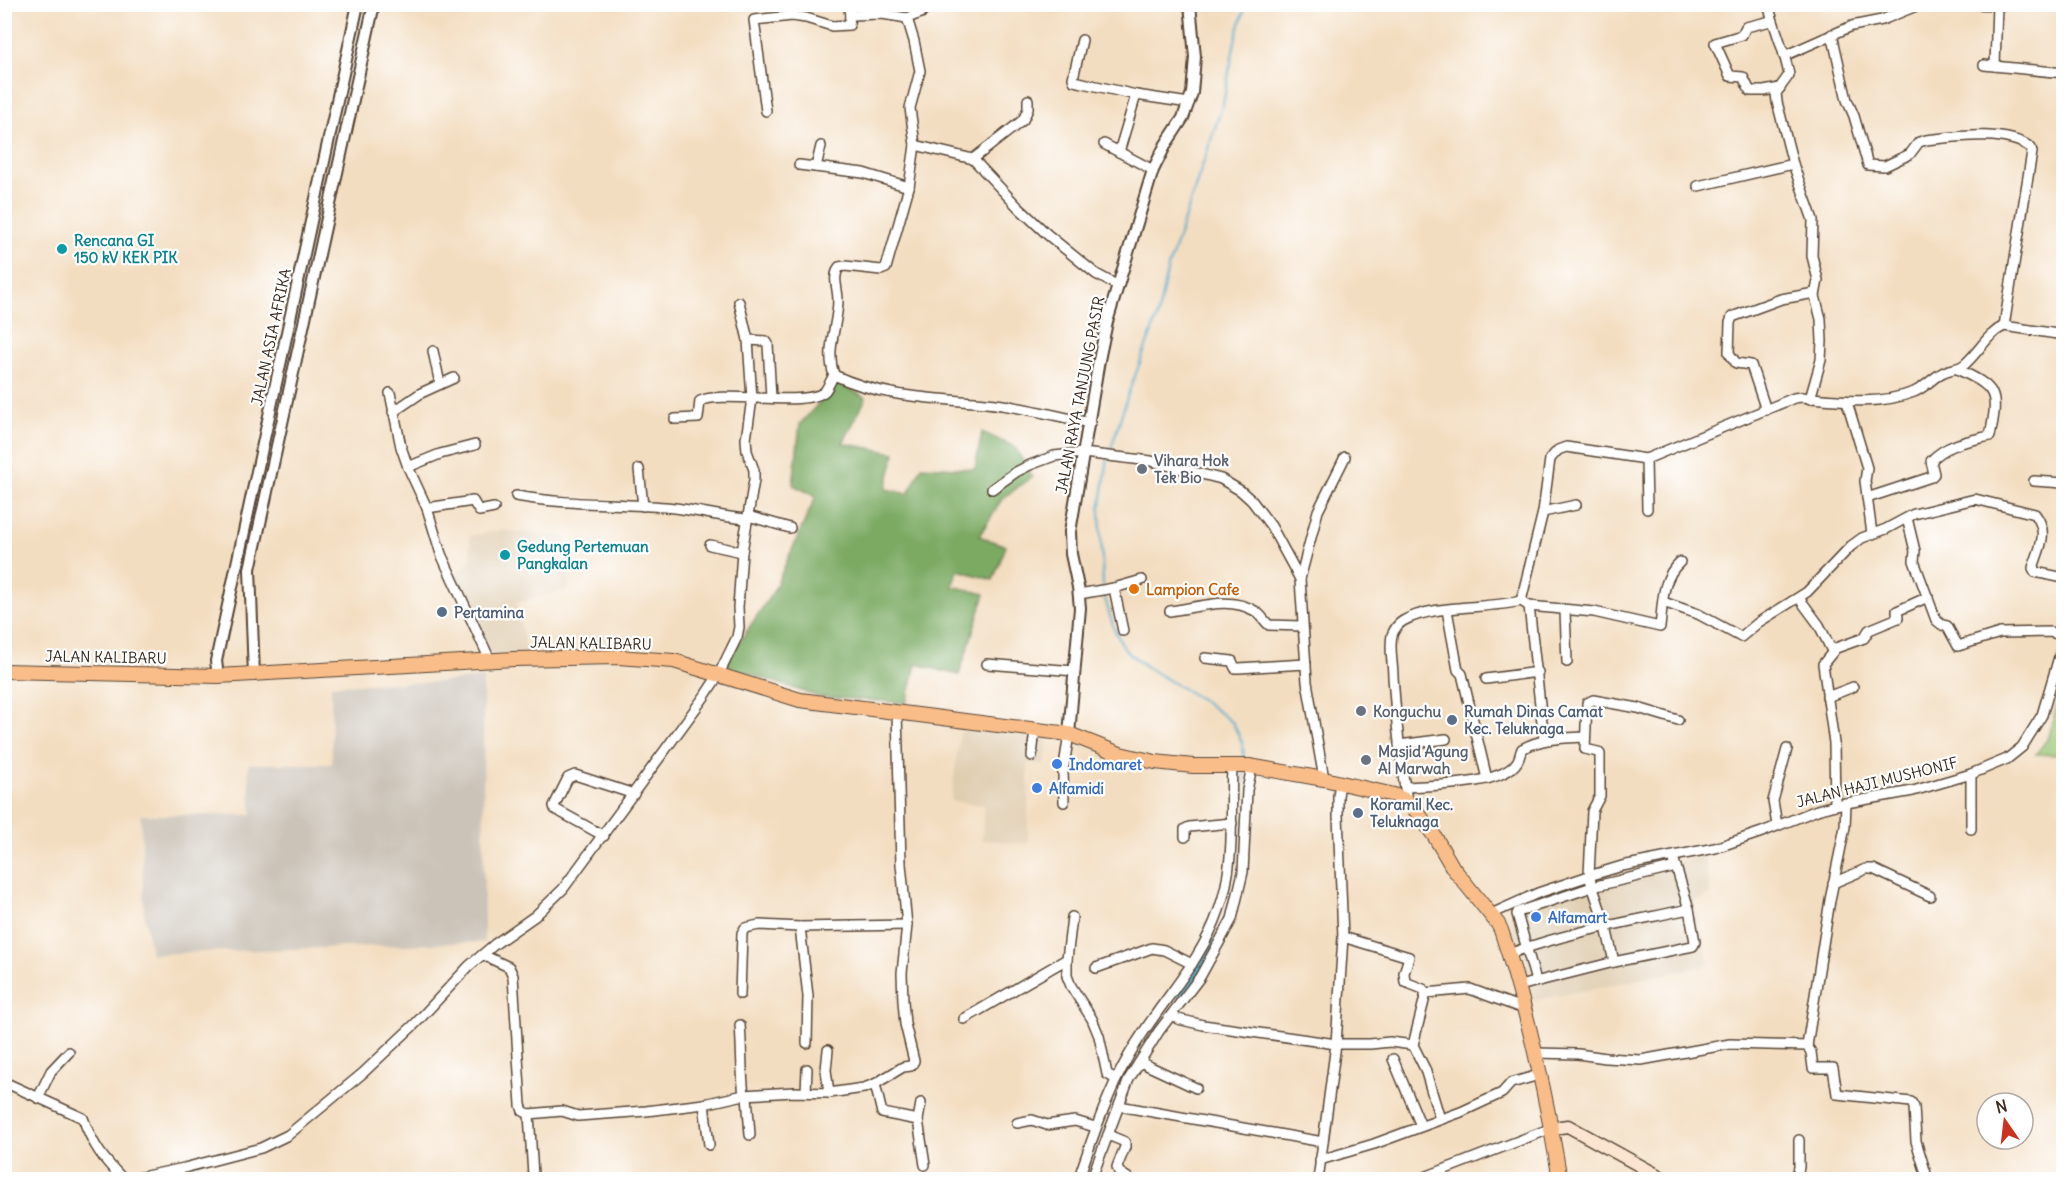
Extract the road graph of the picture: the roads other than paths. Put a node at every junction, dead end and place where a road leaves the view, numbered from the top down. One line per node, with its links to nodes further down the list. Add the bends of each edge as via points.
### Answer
1 (358, 4): 106 (street, JALAN ASIA AFRIKA, via 216,661)
2 (374, 4): 105 (street, JALAN ASIA AFRIKA, via 250,569)
3 (848, 4): 11 (street)
4 (927, 4): 12 (street, via 917,15)
5 (1190, 4): 23 (street, JALAN RAYA TANJUNG PASIR, via 1195,57)
6 (1768, 4): 13 (street)
7 (1971, 4): 9 (street)
8 (2003, 4): 9 (street)
9 (1997, 5): 18 (street)
10 (1914, 6): 14 (street)
11 (850, 15): 12 (street); 24 (street, via 849,25 837,26 792,16 754,20)
12 (907, 18): 26 (street, via 920,70 910,108)
13 (1771, 21): 16 (street); 20 (street, via 1746,27 1742,35 1715,42 1730,76 1743,76 1749,91)
14 (1832, 34): 16 (street); 39 (street, via 1847,100 1868,165 1885,166 1910,154 1919,142 1926,140 1981,135 2031,148)
15 (1082, 40): 21 (street, via 1073,80)
16 (1784, 56): 20 (street, via 1789,75)
17 (1984, 65): 18 (street)
18 (1995, 66): 19 (street)
19 (2064, 73)
20 (1780, 88): 30 (street, via 1777,102)
21 (1136, 95): 23 (street); 28 (street)
22 (1028, 100): 29 (street, via 1023,120)
23 (1188, 103): 33 (street, JALAN RAYA TANJUNG PASIR)
24 (766, 111)
25 (1104, 144): 28 (street)
26 (915, 145): 29 (street); 35 (street)
27 (821, 146): 32 (street)
28 (1119, 152): 33 (street)
29 (973, 159): 36 (street, via 1048,235 1096,274)
30 (1793, 164): 34 (street); 37 (street, via 1813,220 1812,256 1818,280)
31 (799, 165): 32 (street)
32 (816, 167): 35 (street, via 863,173)
33 (1153, 170): 36 (street, JALAN RAYA TANJUNG PASIR)
34 (1698, 186)
35 (909, 187): 44 (street, via 886,268 845,266 837,272 838,299 830,357)
36 (1118, 286): 55 (street, JALAN RAYA TANJUNG PASIR, via 1107,322)
37 (1815, 293): 50 (street, via 1821,319 1821,360); 52 (street, via 1781,299 1732,317 1729,353 1736,363 1751,365)
38 (739, 302): 41 (street)
39 (2004, 326): 40 (street); 43 (street)
40 (2064, 335)
41 (748, 340): 48 (street); 49 (street, via 768,344)
42 (433, 351): 46 (street)
43 (1957, 369): 51 (street, via 1895,398); 66 (street, via 1985,383 1992,394 1995,411 1990,436 1944,450 1931,460 1931,477)
44 (834, 375): 49 (street, via 820,394); 55 (street, via 882,392 939,401 988,403)
45 (454, 378): 46 (street)
46 (440, 384): 53 (street)
47 (390, 393): 53 (street)
48 (752, 399): 49 (street); 54 (street, via 704,399 699,404 698,418); 73 (street, via 746,439 754,480)
49 (771, 399)
50 (1810, 399): 51 (street); 52 (street, via 1794,398)
51 (1847, 402): 66 (street, via 1867,468)
52 (1766, 410): 59 (street)
53 (393, 412): 60 (street)
54 (675, 419)
55 (1090, 423): 57 (street, JALAN RAYA TANJUNG PASIR)
56 (475, 445): 60 (street)
57 (1087, 454): 64 (street, via 1054,456 1030,465); 81 (street, via 1151,461 1221,479 1252,501 1271,526); 84 (street, JALAN RAYA TANJUNG PASIR, via 1070,532)
58 (1345, 457): 81 (street, via 1318,512)
59 (1646, 459): 71 (street); 72 (street, via 1566,447 1558,450 1550,459)
60 (408, 467): 69 (street)
61 (639, 469): 68 (street)
62 (2034, 481): 63 (street)
63 (2064, 483)
64 (992, 489)
65 (516, 496): 68 (street, via 549,502)
66 (1867, 498): 76 (street)
67 (1576, 505): 72 (street)
68 (643, 506): 73 (street)
69 (428, 508): 70 (street, via 468,501 473,501 479,511); 97 (street, via 441,554)
70 (494, 508)
71 (1647, 509)
72 (1543, 512): 88 (street)
73 (748, 518): 75 (street); 78 (street)
74 (1907, 518): 76 (street); 80 (street, via 1976,499 2035,513 2042,523 2042,540 2033,568 2035,572); 85 (street, via 1914,561)
75 (790, 528)
76 (1872, 534): 86 (street, via 1851,546)
77 (710, 544): 78 (street)
78 (742, 552): 104 (street, via 739,627)
79 (1680, 562): 87 (street, via 1668,578)
80 (2064, 578)
81 (1300, 579): 92 (street)
82 (1142, 580): 83 (street)
83 (1111, 589): 84 (street); 93 (street)
84 (1079, 594): 102 (street, JALAN RAYA TANJUNG PASIR)
85 (1928, 597): 94 (street, via 1936,620 1947,626 1958,646 2000,633 2050,632); 95 (street, via 1897,611 1898,618 1869,630 1864,638)
86 (1799, 598): 87 (street, via 1741,637 1698,614); 95 (street)
87 (1663, 602): 91 (street, via 1660,627 1594,612)
88 (1525, 603): 89 (street); 91 (street); 103 (street)
89 (1447, 610): 117 (street, via 1405,620 1392,634); 123 (street, via 1458,670)
90 (1170, 611): 92 (street, via 1219,602 1254,610 1269,625)
91 (1565, 611): 98 (street)
92 (1302, 626): 100 (street)
93 (1123, 631)
94 (2064, 638): 121 (street, JALAN HAJI MUSHONIF, via 2042,715 2030,737 2007,759)
95 (1832, 651): 109 (street, via 1823,664)
96 (1205, 658): 100 (street, via 1232,661 1235,668)
97 (490, 660): 104 (main road, JALAN KALIBARU, via 618,657 674,662); 105 (main road, JALAN KALIBARU)
98 (1567, 662)
99 (987, 664): 102 (street)
100 (1306, 664): 122 (street)
101 (4, 671): 106 (main road, JALAN KALIBARU)
102 (1075, 671): 113 (street, JALAN RAYA TANJUNG PASIR)
103 (1538, 672): 107 (street); 116 (street)
104 (719, 674): 110 (main road, JALAN KALIBARU, via 800,700); 125 (street)
105 (254, 675): 106 (main road, JALAN KALIBARU)
106 (218, 676)
107 (1486, 679)
108 (1853, 687): 109 (street)
109 (1827, 697): 129 (street, via 1834,743)
110 (897, 712): 112 (main road, JALAN KALIBARU); 144 (street, via 901,864)
111 (1678, 720): 114 (street, via 1591,700 1587,703)
112 (1035, 729): 113 (main road, JALAN KALIBARU); 119 (street)
113 (1069, 734): 120 (main road, JALAN KALIBARU, via 1120,754 1155,762); 127 (street, via 1063,772)
114 (1585, 737): 116 (street); 137 (street, via 1585,750 1600,754 1600,796 1592,811)
115 (1446, 739): 117 (street)
116 (1544, 740): 123 (street, via 1522,748 1515,765)
117 (1399, 745): 126 (street)
118 (1787, 749): 131 (street, via 1773,801)
119 (1032, 756)
120 (1243, 766): 122 (main road, JALAN KALIBARU); 130 (street); 160 (street, via 1243,872 1234,912 1203,972)
121 (1971, 774): 128 (street, JALAN HAJI MUSHONIF, via 1913,791); 132 (street)
122 (1324, 779): 124 (main road, JALAN KALIBARU)
123 (1487, 779): 126 (street)
124 (1341, 783): 126 (main road, JALAN KALIBARU); 147 (street, via 1338,815)
125 (634, 794): 133 (street); 133 (street, via 575,775 568,778 555,809)
126 (1406, 794): 142 (main road, via 1453,868)
127 (1064, 802)
128 (1846, 803): 129 (street, JALAN HAJI MUSHONIF); 138 (street)
129 (1835, 805): 131 (street, JALAN HAJI MUSHONIF)
130 (1232, 823): 134 (street, via 1190,827 1185,829); 153 (street, via 1230,866 1220,908)
131 (1777, 825): 135 (street, JALAN HAJI MUSHONIF, via 1716,848)
132 (1971, 830)
133 (604, 836): 150 (street, via 563,889 535,916)
134 (1185, 837)
135 (1674, 857): 136 (street); 137 (street, JALAN HAJI MUSHONIF)
136 (1676, 867): 139 (street); 141 (street)
137 (1589, 876): 139 (street); 142 (street, JALAN HAJI MUSHONIF)
138 (1833, 883): 140 (street, via 1873,869); 166 (street)
139 (1592, 887): 146 (street); 148 (street, via 1518,912)
140 (1930, 896)
141 (1689, 909): 146 (street); 152 (street, via 1694,946)
142 (1489, 915): 149 (main road, via 1498,924)
143 (1072, 917): 151 (street)
144 (907, 925): 145 (street); 176 (street, via 902,974 904,1024 914,1061)
145 (800, 927): 158 (street, via 759,925 742,930); 163 (street, via 808,996)
146 (1606, 927): 148 (street); 152 (street)
147 (1342, 937): 157 (street, via 1409,957 1405,982); 164 (street)
148 (1526, 947): 149 (street); 155 (street)
149 (1509, 954): 156 (main road)
150 (483, 955): 185 (street, via 509,968 513,976 520,1105); 201 (street, via 363,1073 288,1135 261,1148)
151 (1067, 959): 161 (street); 174 (street, via 1069,982 1099,1036 1105,1071)
152 (1614, 962): 155 (street)
153 (1192, 964): 154 (street, via 1152,948); 174 (street, via 1128,1055)
154 (1096, 968)
155 (1536, 981): 156 (street)
156 (1519, 986): 159 (main road)
157 (1426, 993): 159 (street, via 1470,989); 165 (street)
158 (740, 994)
159 (1524, 1010): 169 (main road)
160 (1172, 1015): 164 (street, via 1203,1025); 171 (street)
161 (964, 1019)
162 (740, 1025): 180 (street)
163 (807, 1043)
164 (1336, 1044): 165 (street); 195 (street)
165 (1413, 1045): 186 (street, via 1425,1069)
166 (1807, 1046): 169 (street, via 1730,1044 1641,1060); 209 (street, via 1813,1068 1833,1068 1837,1094 1911,1102 1916,1141)
167 (828, 1050): 179 (street)
168 (69, 1052): 181 (street, via 51,1071)
169 (1534, 1053): 173 (main road)
170 (1393, 1059): 189 (street)
171 (1140, 1062): 177 (street); 184 (street)
172 (807, 1069): 178 (street)
173 (1539, 1075): 186 (street, via 1511,1083 1502,1094); 191 (main road)
174 (1116, 1079): 190 (street)
175 (4, 1082): 181 (street)
176 (874, 1084): 179 (street); 187 (street, via 882,1113)
177 (1196, 1088)
178 (806, 1092): 179 (street); 180 (street)
179 (829, 1093)
180 (746, 1095): 183 (street); 192 (street)
181 (38, 1098): 201 (street, via 83,1118 96,1149)
182 (921, 1103): 187 (street)
183 (704, 1104): 185 (street, via 578,1116 562,1111); 196 (street)
184 (1119, 1106): 193 (street); 195 (street)
185 (529, 1114): 199 (street)
186 (1440, 1119): 189 (street)
187 (918, 1120): 198 (street)
188 (1017, 1123): 190 (street, via 1032,1120 1047,1125 1076,1121)
189 (1421, 1126): 197 (street)
190 (1095, 1127): 202 (street)
191 (1551, 1128): 205 (street); 206 (main road); 207 (main road, via 1568,1126)
192 (750, 1135)
193 (1108, 1135): 200 (street, via 1125,1142 1117,1167); 203 (street)
194 (1799, 1140): 208 (street)
195 (1323, 1142): 197 (street)
196 (709, 1145)
197 (1320, 1160): 204 (street)
198 (925, 1165)
199 (533, 1175)
200 (1128, 1178)
201 (125, 1179)
202 (1078, 1179)
203 (1091, 1179)
204 (1318, 1179)
205 (1417, 1179)
206 (1560, 1179)
207 (1666, 1179)
208 (1796, 1179)
209 (1928, 1179)

